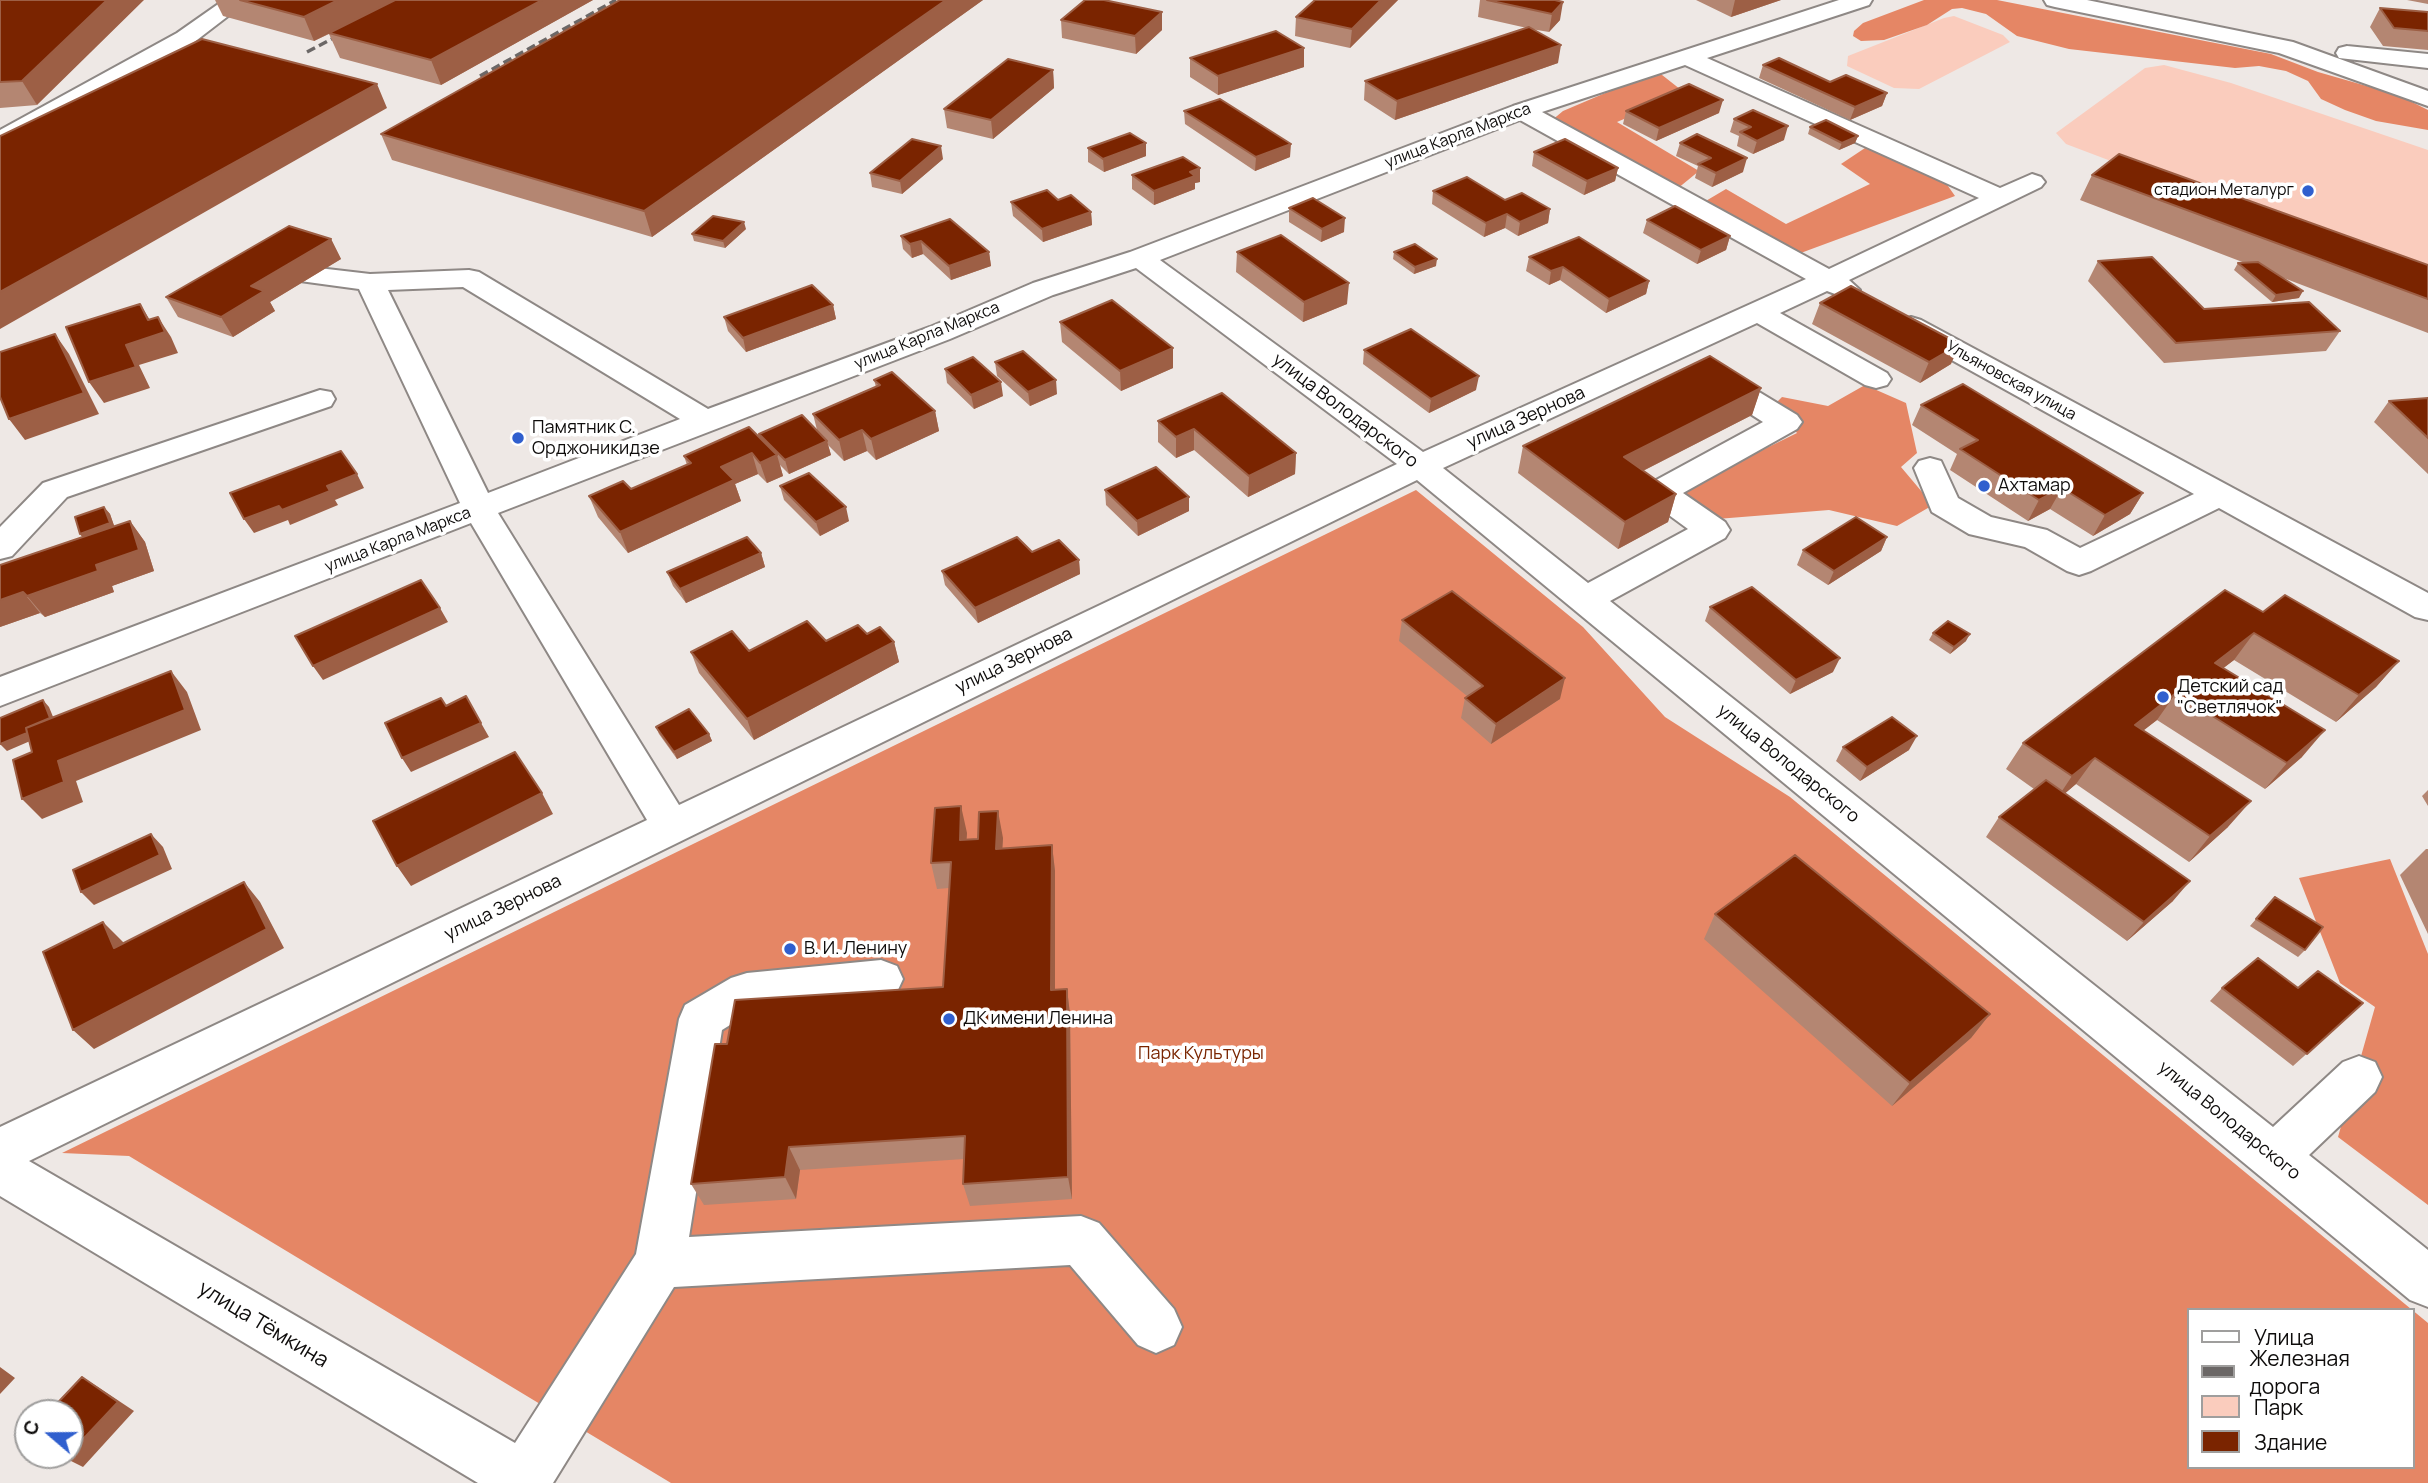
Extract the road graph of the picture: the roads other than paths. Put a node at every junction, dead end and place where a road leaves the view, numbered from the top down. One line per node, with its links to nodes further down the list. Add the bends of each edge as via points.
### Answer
1 (238, 0): 9 (street, via 185,38)
2 (1861, 0): 5 (street, улица Карла Маркса)
3 (2055, 0): 4 (street)
4 (2286, 47): 6 (street); 7 (street)
5 (1688, 58): 8 (street, улица Карла Маркса); 13 (street)
6 (2428, 61)
7 (2428, 99)
8 (1522, 111): 14 (street, улица Карла Маркса); 16 (street, Ульяновская улица)
9 (35, 122): 10 (street); 11 (street)
10 (0, 124)
11 (0, 140)
12 (2032, 182): 13 (street, улица Зернова)
13 (2000, 197): 16 (street, улица Зернова)
14 (1140, 258): 22 (street, улица Карла Маркса, via 1043,289 940,333); 23 (street, улица Володарского)
15 (310, 275): 17 (street)
16 (1829, 280): 18 (street, улица Зернова); 25 (street, Ульяновская улица)
17 (370, 282): 22 (street, via 469,278); 26 (street)
18 (1758, 312): 19 (street, улица Зернова); 20 (street)
19 (1673, 351): 23 (street, улица Зернова); 28 (street, via 1786,422 1659,492 1713,530)
20 (1876, 379)
21 (320, 399): 27 (street, via 55,491)
22 (705, 421): 26 (street, улица Карла Маркса)
23 (1420, 466): 28 (street, улица Володарского); 31 (street, улица Зернова)
24 (1930, 468): 25 (street, via 1944,504 1981,526 2035,538 2080,563)
25 (2219, 495): 29 (street, Ульяновская улица)
26 (479, 509): 30 (street, улица Карла Маркса); 31 (street)
27 (0, 548)
28 (1584, 600): 35 (street, улица Володарского)
29 (2428, 608)
30 (0, 692)
31 (671, 826): 34 (street, улица Зернова)
32 (881, 979): 37 (street, via 747,992 701,1019)
33 (2359, 1077): 35 (street)
34 (0, 1151)
35 (2274, 1157): 38 (street, улица Володарского)
36 (0, 1170): 40 (street, улица Тёмкина)
37 (660, 1263): 39 (street, via 1081,1240); 40 (street)
38 (2428, 1282)
39 (1156, 1327)
40 (523, 1482)

